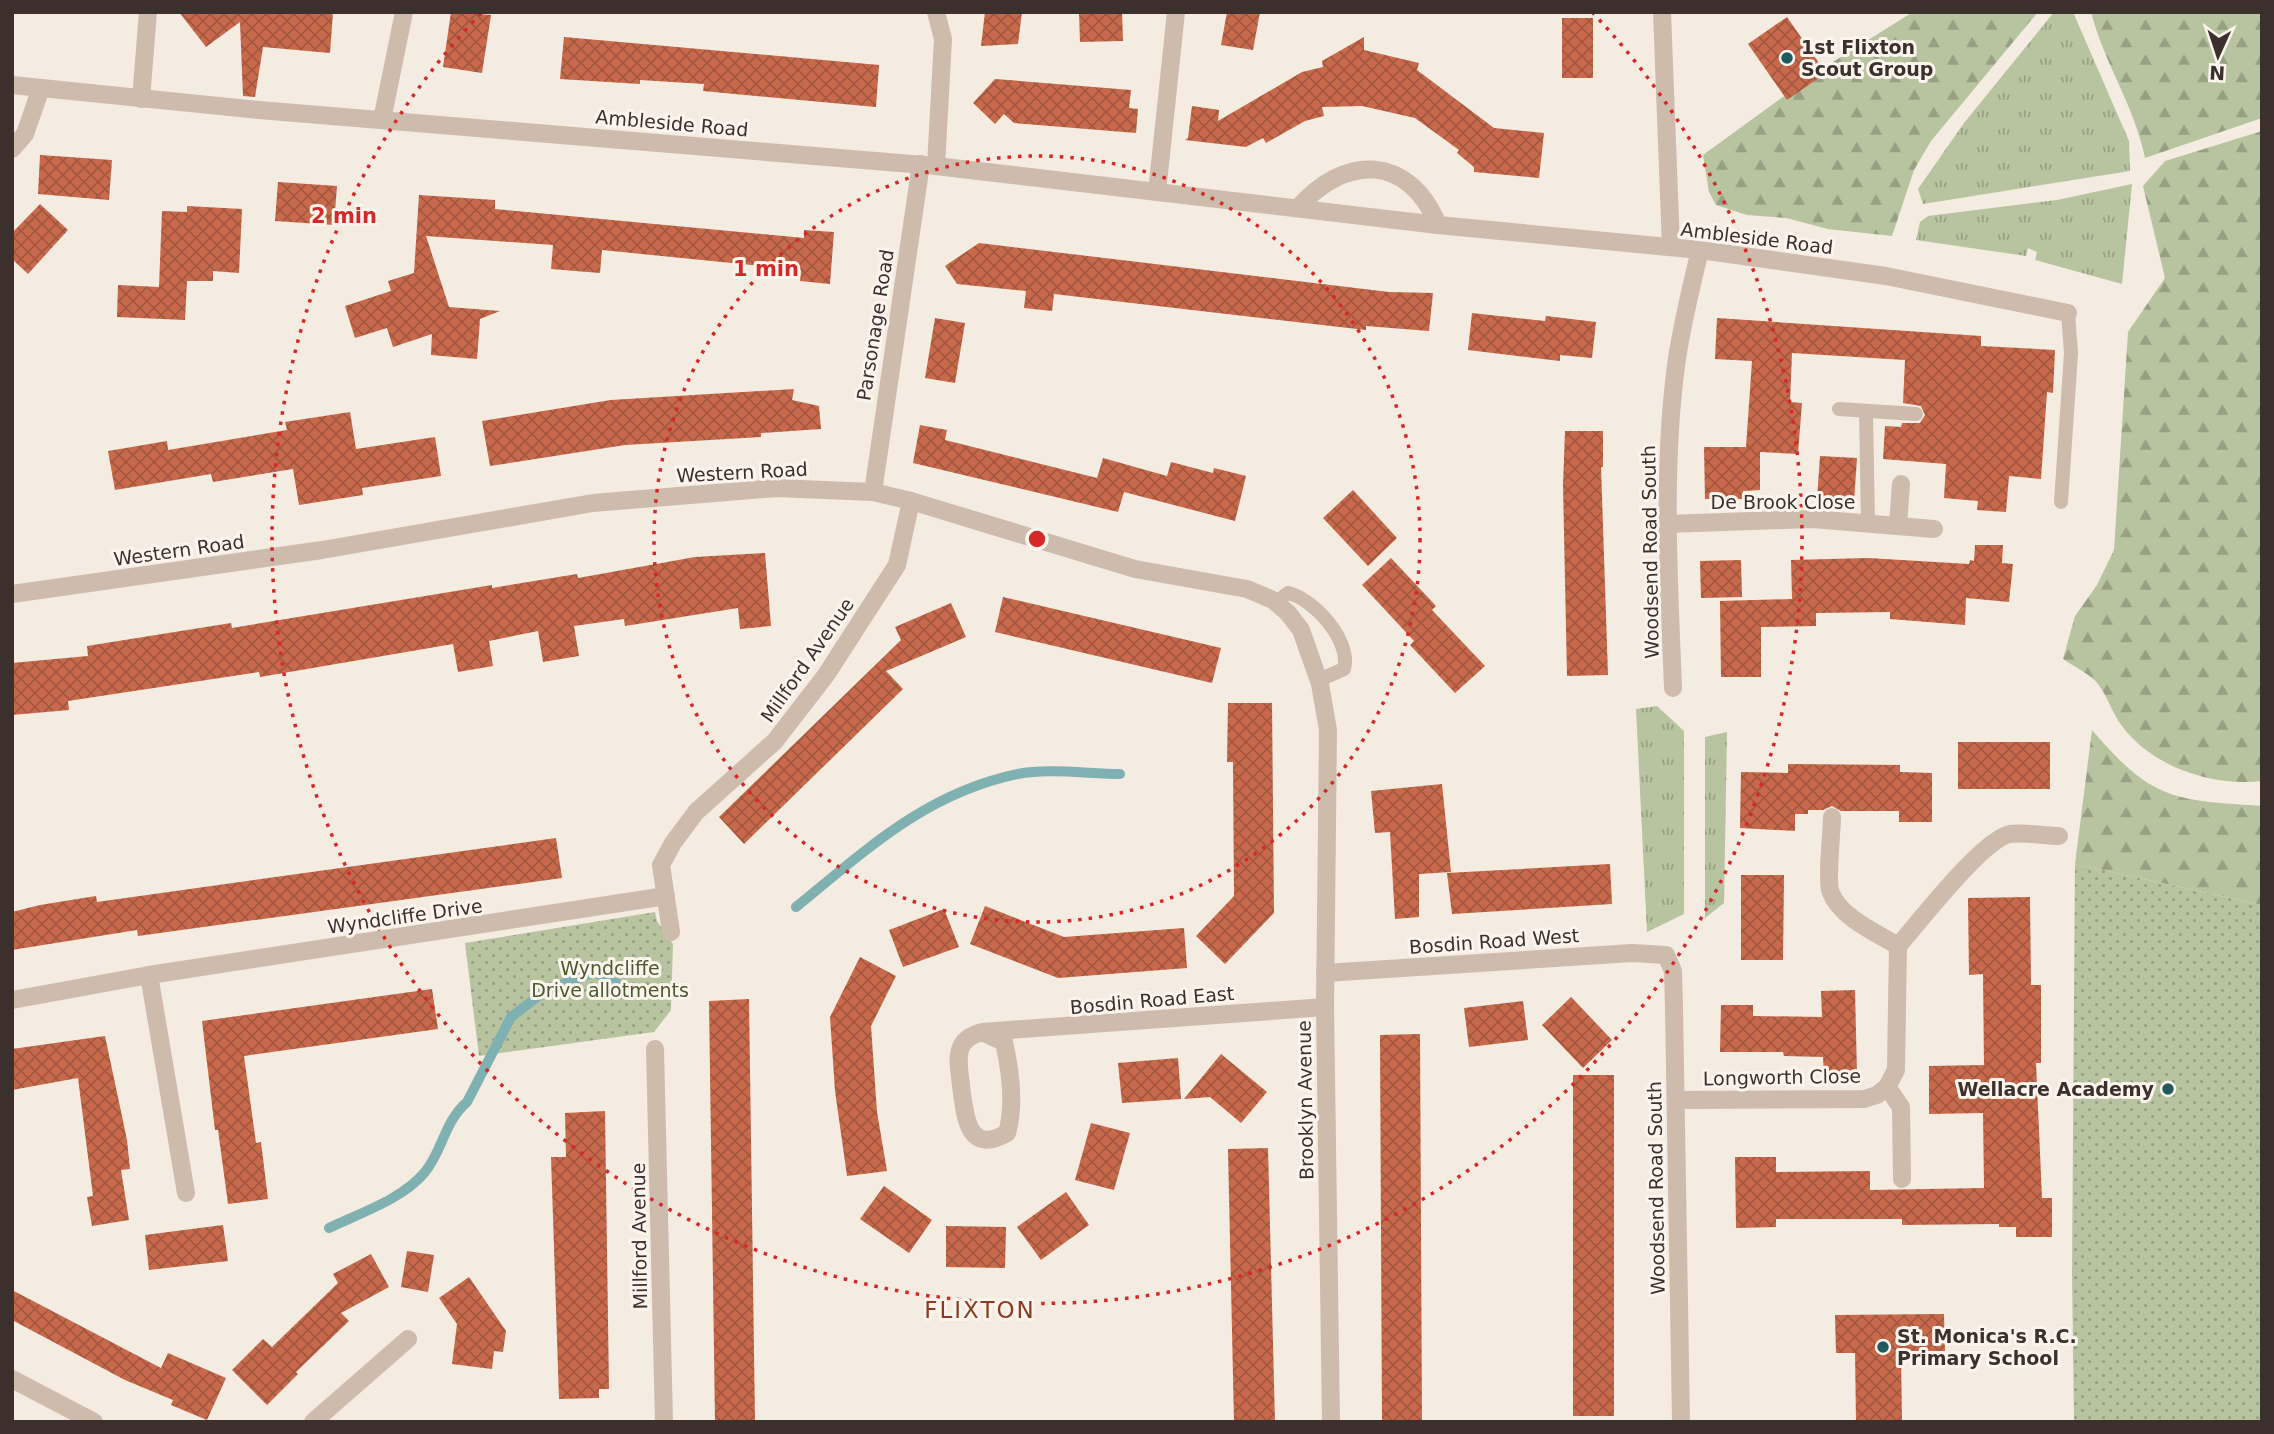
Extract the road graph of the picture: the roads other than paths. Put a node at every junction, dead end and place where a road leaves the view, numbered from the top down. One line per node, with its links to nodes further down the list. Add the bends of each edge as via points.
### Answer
1 (148, 12): 8 (street)
2 (404, 12): 9 (street)
3 (936, 12): 11 (street, Parsonage Road, via 943,39)
4 (1176, 12): 12 (street)
5 (1662, 12): 15 (street)
6 (12, 85): 7 (street, Ambleside Road)
7 (40, 88): 8 (street, Ambleside Road); 10 (street, via 25,134)
8 (141, 99): 9 (street, Ambleside Road)
9 (382, 120): 11 (street, Ambleside Road)
10 (12, 149)
11 (928, 165): 12 (street, Ambleside Road); 22 (street, Parsonage Road)
12 (1157, 192): 13 (street, Ambleside Road)
13 (1298, 208): 14 (street, Ambleside Road); 14 (street, via 1335,176 1372,169 1399,176 1414,187 1429,204)
14 (1438, 225): 15 (street, Ambleside Road)
15 (1671, 247): 16 (street, Ambleside Road)
16 (1700, 250): 17 (street, Ambleside Road, via 1886,276); 26 (street, Woodsend Road South, via 1676,367)
17 (2068, 313): 24 (lane, via 2071,353)
18 (1839, 409): 19 (lane)
19 (1866, 411): 20 (lane); 25 (lane)
20 (1916, 414)
21 (1901, 484): 27 (street)
22 (873, 492): 23 (street, Western Road); 29 (street, Western Road, via 776,488 593,503 322,550)
23 (911, 501): 30 (street, Western Road, via 1135,569 1247,589); 36 (street, Millford Avenue, via 897,565 827,675 775,741 696,813 673,843 661,866)
24 (2061, 502)
25 (1868, 523): 26 (street, De Brook Close, via 1812,519); 27 (street, De Brook Close)
26 (1667, 524): 32 (street, Woodsend Road South)
27 (1898, 525): 28 (street, De Brook Close)
28 (1934, 529)
29 (12, 594)
30 (1276, 603): 31 (street, Western Road, via 1301,631); 31 (lane, via 1288,593 1301,596 1321,611 1339,640 1344,669)
31 (1319, 680): 33 (street, Western Road, via 1328,730)
32 (1673, 688)
33 (1329, 777): 40 (street, Brooklyn Avenue)
34 (1832, 817): 38 (street, via 1830,892 1862,924)
35 (2059, 836): 38 (street, via 2010,834 2000,838 1973,860)
36 (666, 896): 37 (street, Millford Avenue); 41 (street, Wyndcliffe Drive)
37 (671, 932)
38 (1898, 946): 46 (street, Longworth Close, via 1896,1070)
39 (1666, 956): 40 (street, Bosdin Road West, via 1632,953); 47 (street, Woodsend Road South, via 1673,971)
40 (1325, 973): 43 (street, Brooklyn Avenue)
41 (149, 975): 42 (street, Wyndcliffe Drive); 49 (street)
42 (12, 1000)
43 (1325, 1007): 44 (street, Bosdin Road East); 55 (street, Brooklyn Avenue)
44 (982, 1032): 44 (street, via 969,1036 958,1059 965,1120 983,1140 995,1140 1007,1133 1011,1120 1007,1055 1004,1042)
45 (655, 1049): 54 (street, Millford Avenue)
46 (1887, 1087): 47 (street, Longworth Close, via 1864,1098); 48 (street, Longworth Close, via 1902,1107)
47 (1676, 1100): 56 (street, Woodsend Road South)
48 (1902, 1179)
49 (186, 1193)
50 (408, 1339): 53 (street)
51 (12, 1379): 52 (street)
52 (94, 1422)
53 (313, 1422)
54 (664, 1422)
55 (1331, 1422)
56 (1681, 1422)

